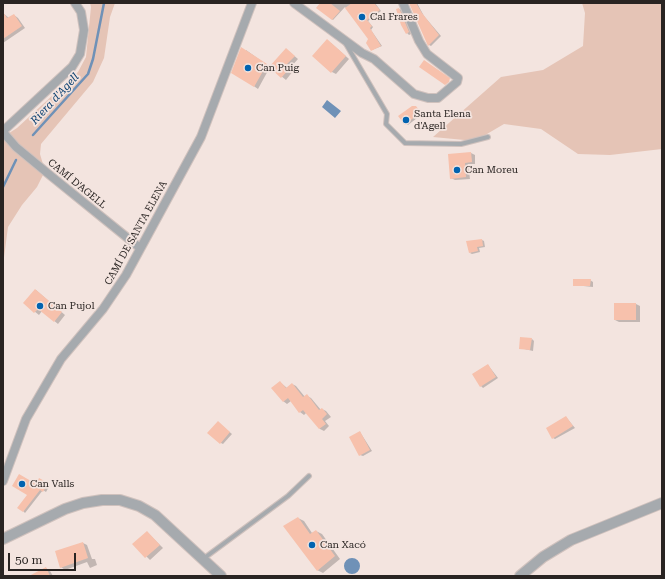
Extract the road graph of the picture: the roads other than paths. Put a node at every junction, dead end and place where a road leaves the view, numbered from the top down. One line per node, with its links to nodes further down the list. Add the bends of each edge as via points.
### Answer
1 (75, 3): 6 (street, CAMÍ D'AGELL, via 81,12 84,30 80,54 72,67)
2 (252, 3): 8 (street, CAMÍ DE SANTA ELENA, via 201,137)
3 (294, 3): 5 (street)
4 (403, 3): 5 (street, via 427,54 458,78 458,82 438,98 414,94 374,59)
5 (343, 39): 7 (lane, via 387,114 386,124 405,144 461,144)
6 (3, 132): 8 (street, CAMÍ D'AGELL, via 16,147)
7 (488, 137)
8 (140, 248): 10 (street, CAMÍ DE SANTA ELENA, via 126,275 103,309 61,359 26,419)
9 (309, 476): 13 (lane, via 288,496)
10 (3, 481)
11 (662, 503): 15 (street, via 571,540 543,557)
12 (3, 537): 13 (street, via 83,503 120,500 156,515)
13 (203, 559): 14 (street)
14 (221, 576)
15 (520, 576)

